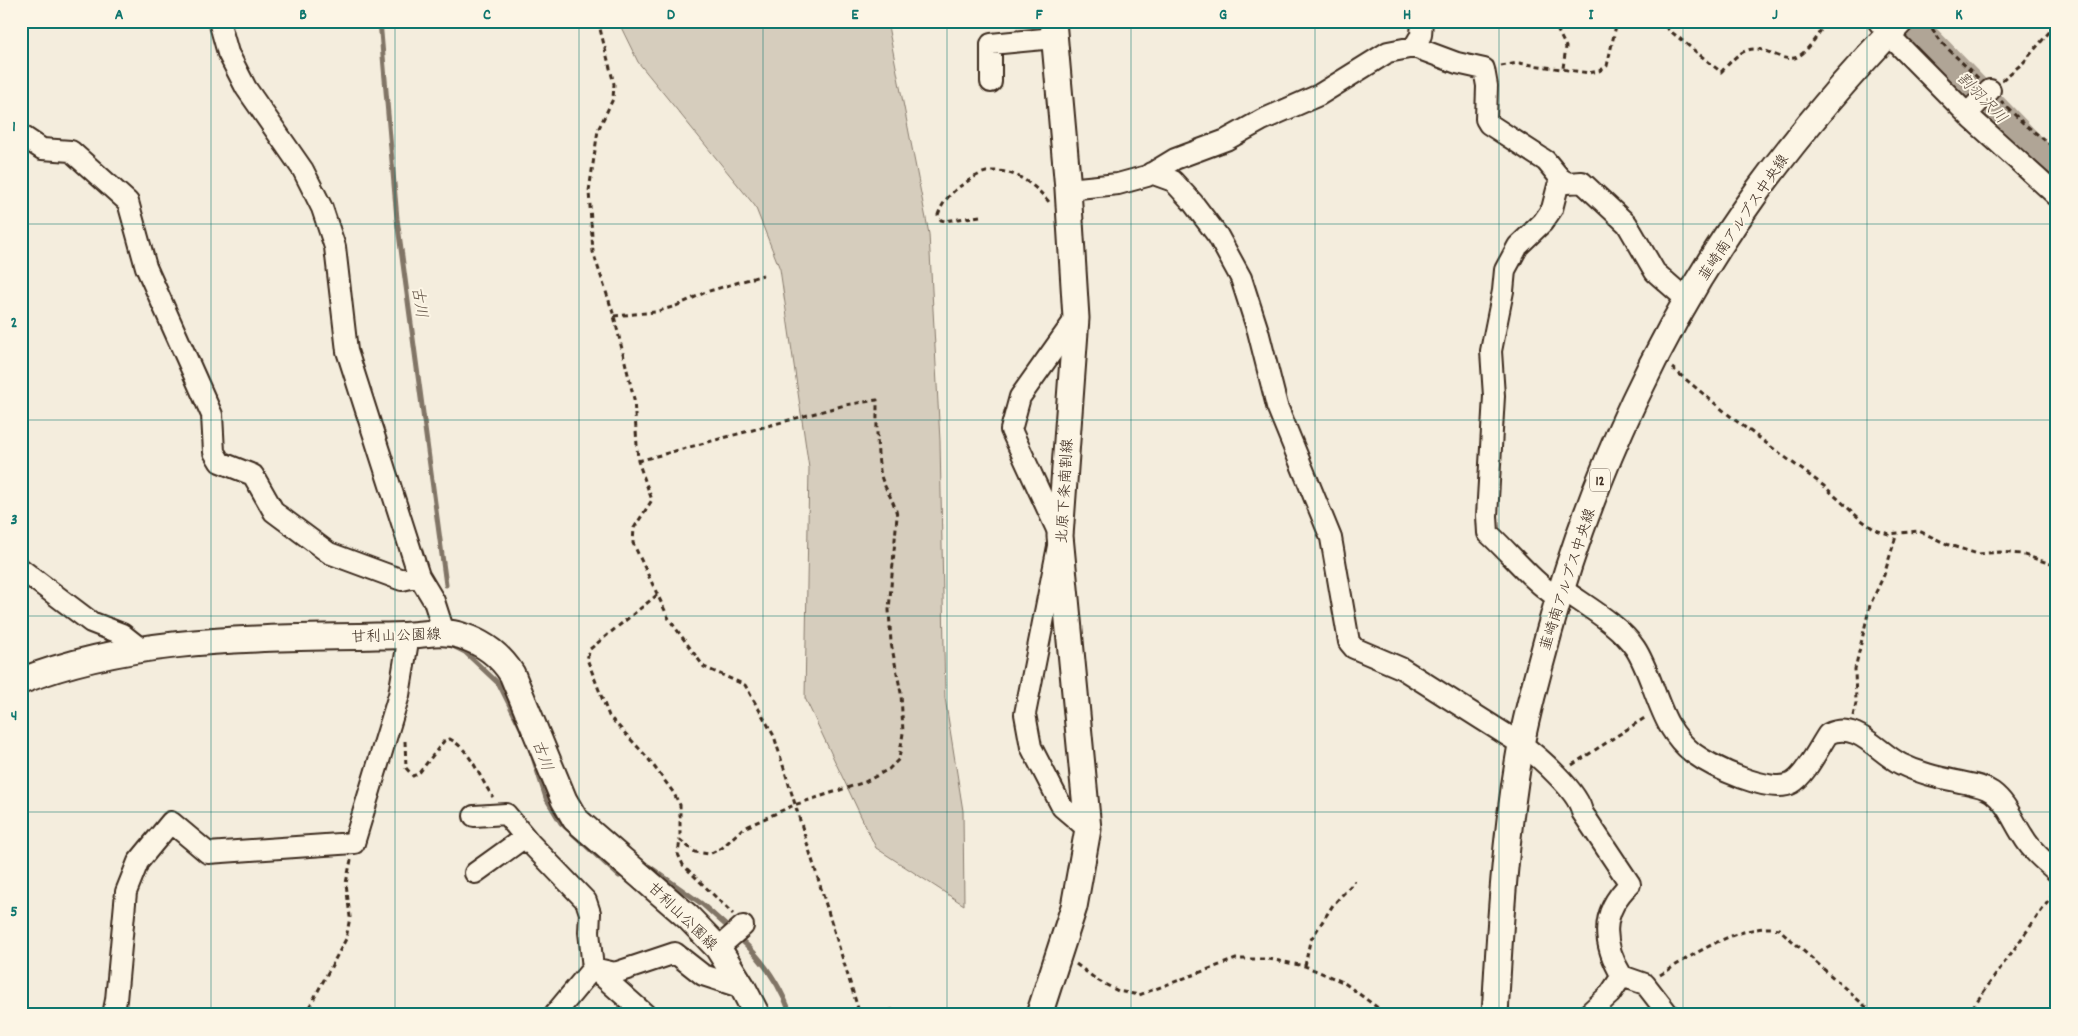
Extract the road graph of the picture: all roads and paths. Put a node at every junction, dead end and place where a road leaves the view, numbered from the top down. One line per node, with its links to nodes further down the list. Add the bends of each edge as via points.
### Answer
1 (219, 21): 34 (street, via 228,52 246,88 303,170 322,208 335,247 347,351)
2 (598, 21): 26 (path, via 614,84 613,99 598,130 589,191 593,252)
3 (1422, 21): 11 (street, via 1421,35)
4 (1553, 21): 12 (path, via 1566,47)
5 (1617, 21): 12 (path, via 1607,66 1589,73)
6 (1658, 21): 7 (path, via 1721,72 1738,54 1749,49 1760,48 1786,58 1796,57)
7 (1827, 21)
8 (2057, 23): 15 (path, via 2022,64)
9 (1892, 25): 16 (street); 25 (main road, 韮崎南アルプス中央線 / 12, via 1757,191)
10 (1054, 30): 14 (street, via 991,44); 20 (main road, 北原下条南割線)
11 (1414, 47): 13 (street, via 1457,64); 18 (street, via 1388,52 1319,95 1226,140 1175,159)
12 (1563, 68): 13 (path, via 1518,63)
13 (1484, 69): 19 (street, via 1489,124 1546,162)
14 (991, 82)
15 (1990, 90): 16 (street)
16 (1970, 111): 21 (street)
17 (21, 135): 34 (street, via 42,150 71,151 128,202 146,267 212,416 214,452 220,462 253,475 274,512 329,554 402,580)
18 (1151, 173): 20 (street, via 1118,184); 44 (street, via 1172,182 1193,203 1218,236 1241,278 1277,406 1332,538 1349,642 1354,648 1401,668)
19 (1560, 178): 25 (street, via 1568,182 1582,182 1613,210 1627,224 1655,272); 35 (street, via 1552,209 1544,222 1518,246 1505,270 1491,351 1494,396 1487,516 1488,533 1544,588)
20 (1068, 189): 23 (main road, 北原下条南割線)
21 (2057, 196)
22 (980, 216): 23 (path, via 945,221 938,215 943,203 958,187 971,178 994,171 1027,181 1040,190)
23 (1070, 224): 27 (main road, 北原下条南割線)
24 (763, 275): 26 (path, via 655,312)
25 (1687, 300): 28 (main road, 韮崎南アルプス中央線 / 12)
26 (614, 316): 29 (path, via 634,399)
27 (1076, 318): 31 (main road, 北原下条南割線); 31 (street, via 1020,396 1011,430)
28 (1657, 355): 30 (path, via 1735,420 1824,486 1860,519 1882,532); 35 (main road, 韮崎南アルプス中央線 / 12, via 1613,448 1576,540)
29 (638, 461): 36 (path, via 652,500 634,528 633,543); 46 (path, via 844,405 877,400 877,454 882,478 896,506 897,516 889,610 891,643 901,693 903,733 900,759 865,782)
30 (1897, 533): 32 (path, via 1919,531 1978,554 2021,554); 42 (path, via 1884,575 1870,605 1855,669 1856,703)
31 (1060, 536): 49 (main road, 北原下条南割線); 49 (street, via 1025,714 1031,747 1062,807)
32 (2057, 566)
33 (21, 569): 39 (street, via 91,622 122,634)
34 (419, 576): 37 (street, via 434,601)
35 (1560, 593): 41 (street, via 1624,635 1635,648); 44 (main road, 韮崎南アルプス中央線 / 12)
36 (657, 595): 46 (path, via 669,620 704,667 745,685 774,736); 51 (path, via 590,649 587,659 609,716 647,757 680,805)
37 (444, 632): 38 (main road, 甘利山公園線); 58 (main road, 甘利山公園線, via 488,648 503,660 575,819)
38 (409, 635): 39 (main road, 甘利山公園線, via 213,640); 52 (street, via 399,695)
39 (141, 649): 40 (main road, 甘利山公園線, via 43,672)
40 (21, 681)
41 (1661, 707): 42 (street, via 1679,740 1694,754 1728,773 1769,785 1783,786 1793,782 1802,774 1828,734 1833,731); 45 (path)
42 (1850, 732): 53 (street, via 1900,764 1924,774 1992,792 2003,802 2024,838)
43 (405, 739): 47 (path, via 406,768 413,776 419,773 444,741 450,739 457,743)
44 (1521, 744): 45 (street); 75 (main road, 韮崎南アルプス中央線 / 12, via 1510,815)
45 (1556, 775): 62 (street, via 1581,804 1582,812 1630,884 1613,905 1607,940 1611,958)
46 (794, 805): 51 (path, via 742,829 722,848 709,854 696,852); 70 (path)
47 (506, 814): 48 (street); 50 (street)
48 (474, 816)
49 (1088, 829): 59 (main road, 北原下条南割線, via 1074,907)
50 (525, 837): 54 (street); 61 (street, via 586,901 590,913 588,932)
51 (680, 840): 57 (path, via 678,854 683,865)
52 (354, 843): 65 (street, via 208,853 171,822 138,862 126,892); 66 (path, via 346,883 350,917 346,938)
53 (2057, 872)
54 (475, 873)
55 (1355, 881): 60 (path, via 1333,905 1310,940)
56 (2057, 889): 79 (path)
57 (743, 926): 58 (street)
58 (722, 944): 64 (main road, 甘利山公園線)
59 (1059, 951): 60 (path, via 1097,980 1118,991 1140,995 1236,959); 73 (main road, 北原下条南割線)
60 (1305, 966): 74 (path, via 1343,982)
61 (592, 968): 64 (street, via 615,974 675,954 703,975); 67 (street); 68 (street)
62 (1622, 976): 63 (street); 76 (street, via 1610,994)
63 (1645, 984): 77 (street); 78 (path, via 1713,944 1768,927 1779,929)
64 (743, 988): 69 (main road, 甘利山公園線)
65 (113, 1015)
66 (305, 1015)
67 (554, 1015)
68 (646, 1015)
69 (757, 1015)
70 (860, 1015)
71 (870, 1015): 72 (path, via 892,1010)
72 (894, 1015)
73 (1038, 1015)
74 (1392, 1015)
75 (1494, 1015)
76 (1587, 1015)
77 (1669, 1015)
78 (1875, 1015)
79 (1967, 1015)

